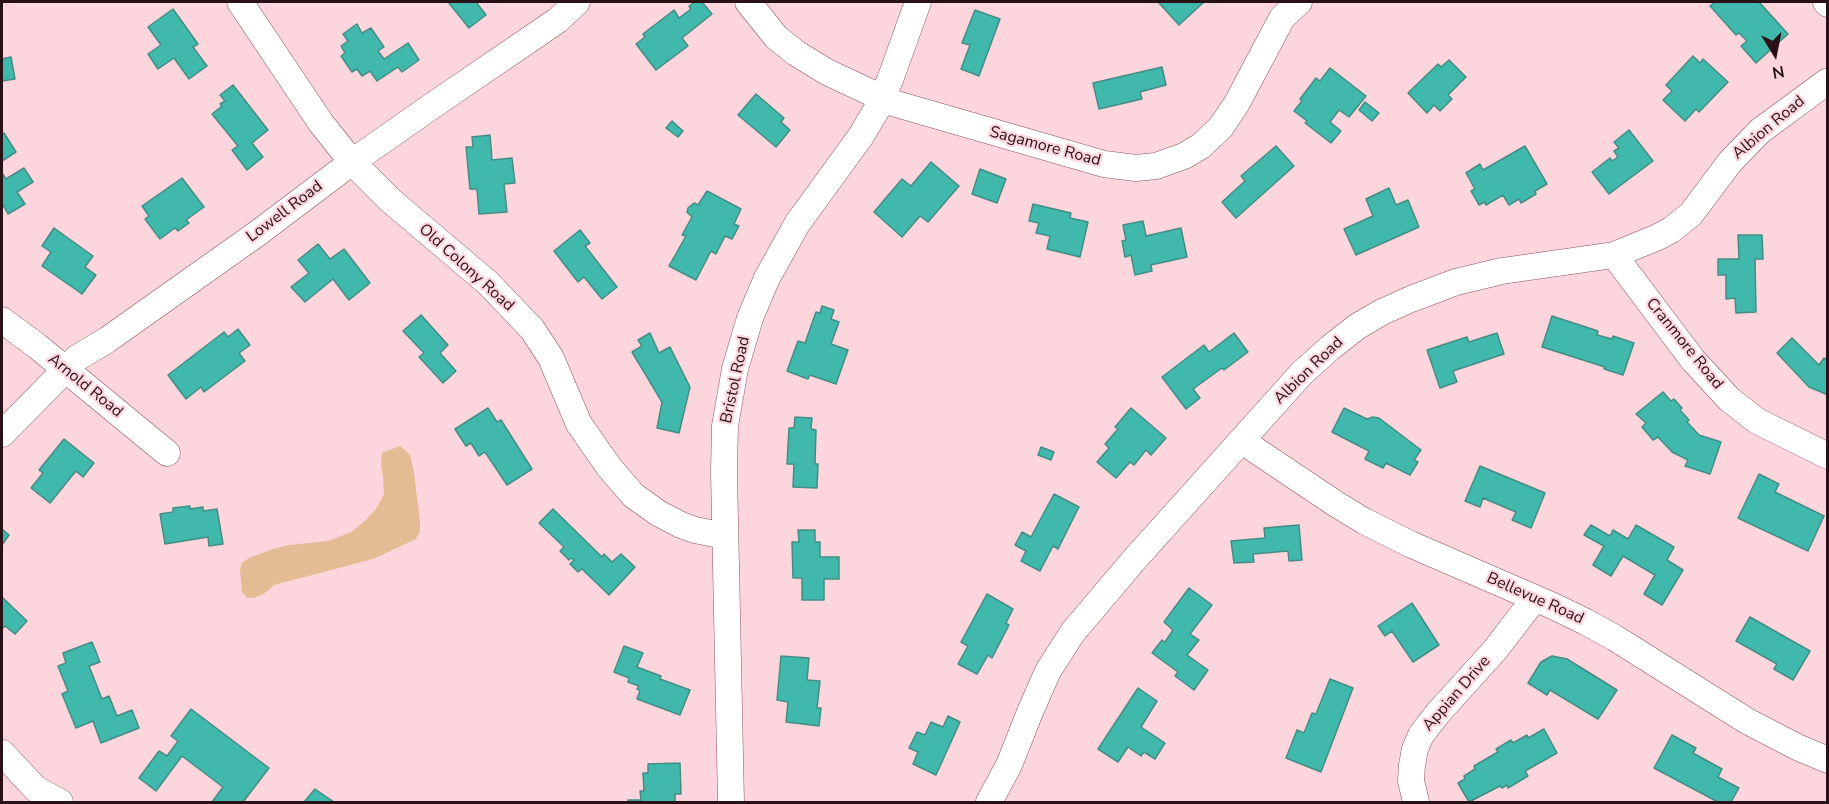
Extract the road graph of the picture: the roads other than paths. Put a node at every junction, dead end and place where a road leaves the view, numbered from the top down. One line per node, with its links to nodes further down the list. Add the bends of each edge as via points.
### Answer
1 (240, 2): 8 (street, Old Colony Road, via 321,123)
2 (577, 2): 8 (street, Lowell Road, via 558,20)
3 (748, 2): 7 (street, Sagamore Road, via 776,37 796,53)
4 (918, 2): 7 (street, Bristol Road)
5 (1299, 2): 7 (street, Sagamore Road, via 1282,18 1221,127 1192,151 1156,166 1104,164)
6 (1827, 81): 9 (street, Albion Road, via 1750,141 1681,223 1644,244)
7 (882, 99): 16 (street, Bristol Road, via 861,136 789,237 750,318 733,376 725,426)
8 (352, 162): 11 (street, Lowell Road); 16 (street, Old Colony Road, via 390,200 488,283 532,329 551,358 579,424 633,495 681,525)
9 (1614, 255): 13 (street, Albion Road, via 1471,278 1382,312 1331,346); 15 (street, Cranmore Road, via 1693,360 1738,408)
10 (2, 320): 11 (street, Arnold Road)
11 (65, 370): 12 (street, Lowell Road); 14 (street, Arnold Road)
12 (2, 434)
13 (1242, 441): 17 (street, Bellevue Road, via 1364,520); 22 (street, Albion Road, via 1066,641 1048,671 1009,765)
14 (167, 453)
15 (1827, 456)
16 (724, 536): 21 (street, Bristol Road)
17 (1535, 598): 19 (street, Bellevue Road, via 1601,630 1767,732); 23 (street, Appian Drive, via 1421,735 1412,765)
18 (2, 753): 20 (street, via 36,789)
19 (1827, 760)
20 (60, 802)
21 (731, 802)
22 (989, 802)
23 (1416, 802)

